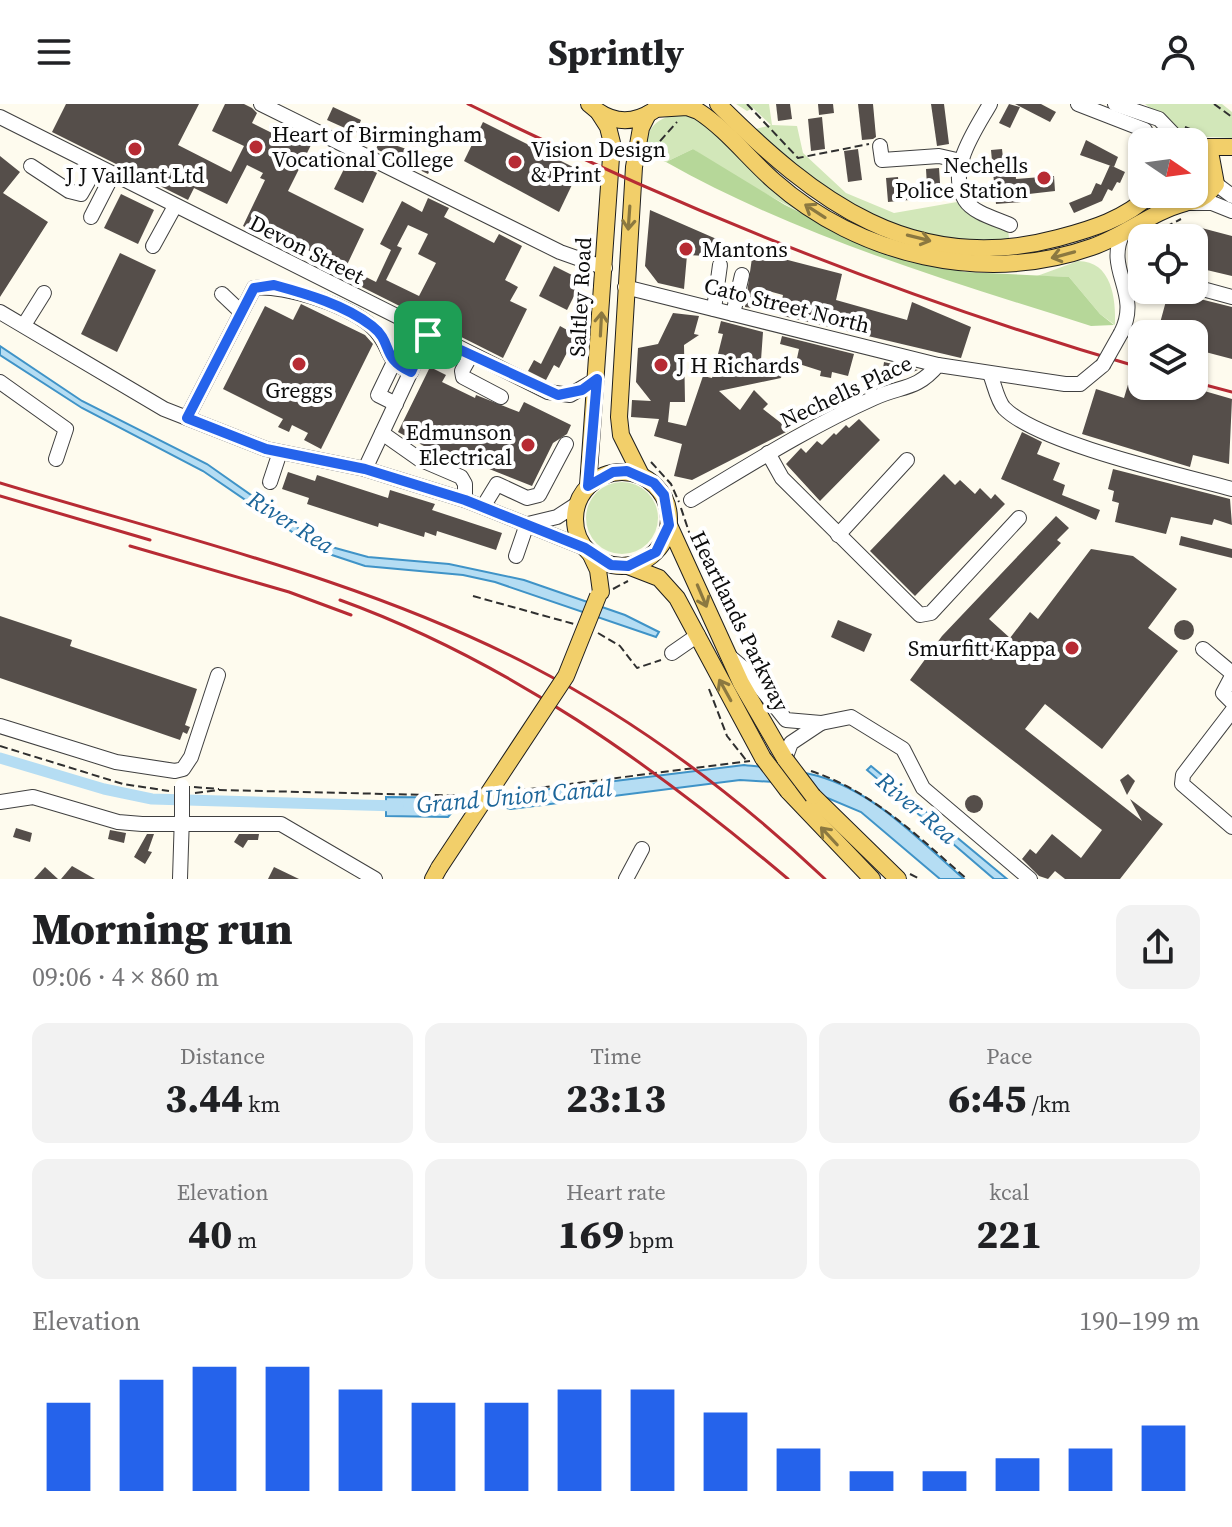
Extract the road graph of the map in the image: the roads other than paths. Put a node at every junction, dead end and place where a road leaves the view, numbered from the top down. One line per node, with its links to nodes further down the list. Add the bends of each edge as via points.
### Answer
1 (261, 104): 35 (street, via 560,252)
2 (718, 104): 25 (main road, one-way to 25, via 808,187 875,224 914,238 982,249 1048,241 1095,229)
3 (990, 104): 17 (street)
4 (1078, 104): 10 (street)
5 (1122, 105): 7 (street); 11 (street)
6 (594, 108): 8 (main road, via 623,121); 35 (main road, Saltley Road, via 612,143)
7 (1142, 108): 12 (street)
8 (654, 109): 32 (main road, one-way to 8, via 1040,260 978,265 907,254 804,204 698,111); 37 (main road, Saltley Road, one-way to 37, via 641,128 634,167)
9 (0, 117): 19 (street, Devon Street)
10 (1140, 128)
11 (1143, 128)
12 (1168, 128)
13 (880, 146): 17 (street, via 882,160 939,156)
14 (1208, 147): 15 (main road)
15 (1232, 147)
16 (1208, 158): 21 (main road)
17 (961, 161): 29 (street, via 965,200)
18 (31, 166): 19 (street, via 81,194)
19 (97, 166): 20 (street, Devon Street)
20 (113, 174): 24 (street, Devon Street); 28 (street)
21 (1222, 181): 22 (street)
22 (1232, 196)
23 (1208, 204): 27 (street)
24 (175, 206): 31 (street); 47 (street, Devon Street)
25 (1133, 208)
26 (1165, 208): 30 (main road)
27 (1232, 211)
28 (91, 217)
29 (1010, 225)
30 (1123, 233): 32 (main road); 34 (street, Nechells Place)
31 (153, 246)
32 (1093, 247): 34 (street)
33 (720, 265): 42 (street)
34 (1117, 265): 52 (street, Nechells Place, bridge, via 1130,306 1103,365 1080,384)
35 (605, 268): 53 (main road, Saltley Road, one-way to 35)
36 (742, 275): 45 (street)
37 (625, 287): 42 (street, Cato Street North); 64 (main road, Saltley Road, via 621,435)
38 (1208, 290): 41 (street)
39 (44, 293): 46 (street)
40 (222, 294): 44 (street)
41 (1232, 297)
42 (714, 309): 45 (street, Cato Street North)
43 (0, 312): 46 (street)
44 (241, 312): 49 (street, via 254,288 274,285 314,296 374,327); 57 (street)
45 (733, 314): 50 (street, Cato Street North)
46 (24, 325): 57 (street)
47 (428, 335): 48 (street, Devon Street); 51 (street)
48 (471, 355): 53 (street, Devon Street, via 558,395 582,390); 55 (street, via 463,377)
49 (393, 364): 51 (street); 56 (street, via 378,395)
50 (938, 365): 52 (street, Nechells Place); 61 (street, Nechells Place, via 915,387 877,396)
51 (411, 372): 56 (street)
52 (990, 374): 68 (street, via 1004,407 1035,426 1089,449)
53 (597, 379): 67 (main road, Saltley Road)
54 (0, 382): 62 (street, via 66,429)
55 (501, 397)
56 (396, 404): 58 (street)
57 (187, 418): 60 (street)
58 (382, 433): 65 (street); 69 (street, via 419,459 461,477)
59 (566, 444): 72 (street, via 539,495 527,498 497,484)
60 (280, 452): 65 (street); 66 (street)
61 (768, 453): 70 (street, Nechells Place); 76 (street, via 782,478)
62 (56, 459)
63 (907, 460): 76 (street)
64 (646, 468): 67 (main road, via 613,472); 75 (main road, via 664,495)
65 (365, 469): 69 (street)
66 (270, 482)
67 (588, 486): 71 (main road)
68 (1232, 489)
69 (465, 500): 72 (street)
70 (691, 500)
71 (577, 504): 74 (street, via 557,517); 77 (main road, via 577,535)
72 (483, 507): 74 (street)
73 (1019, 518): 76 (street, via 931,613 920,615)
74 (527, 524): 77 (street); 78 (street)
75 (669, 525): 79 (main road, via 656,552); 84 (main road, Heartlands Parkway, one-way to 84)
76 (838, 535)
77 (588, 551): 79 (main road); 80 (main road)
78 (516, 556)
79 (627, 571): 80 (main road); 81 (main road, Heartlands Parkway, via 659,578)
80 (603, 593): 97 (main road, bridge, via 566,676)
81 (698, 635): 83 (street); 101 (main road, Heartlands Parkway, one-way to 81, bridge, via 757,760)
82 (1203, 649): 85 (street)
83 (672, 653)
84 (728, 655): 89 (street, via 786,720); 91 (main road, Heartlands Parkway)
85 (1232, 674): 87 (street, via 1223,693)
86 (218, 675): 92 (street)
87 (1232, 702)
88 (1232, 711): 95 (street, via 1183,775 1182,784)
89 (821, 723): 91 (street, via 791,743); 103 (street, via 851,717 903,749 923,788)
90 (0, 726): 92 (street, via 116,762)
91 (792, 764): 102 (main road, Heartlands Parkway, bridge, via 813,796)
92 (183, 769): 94 (street, bridge)
93 (0, 802): 94 (street, via 33,797 118,822)
94 (182, 819): 98 (street); 99 (street, via 281,824)
95 (1232, 827)
96 (642, 849): 100 (street)
97 (436, 874)
98 (180, 879)
99 (375, 879)
100 (626, 879)
101 (872, 879)
102 (898, 879)
103 (1030, 879)

